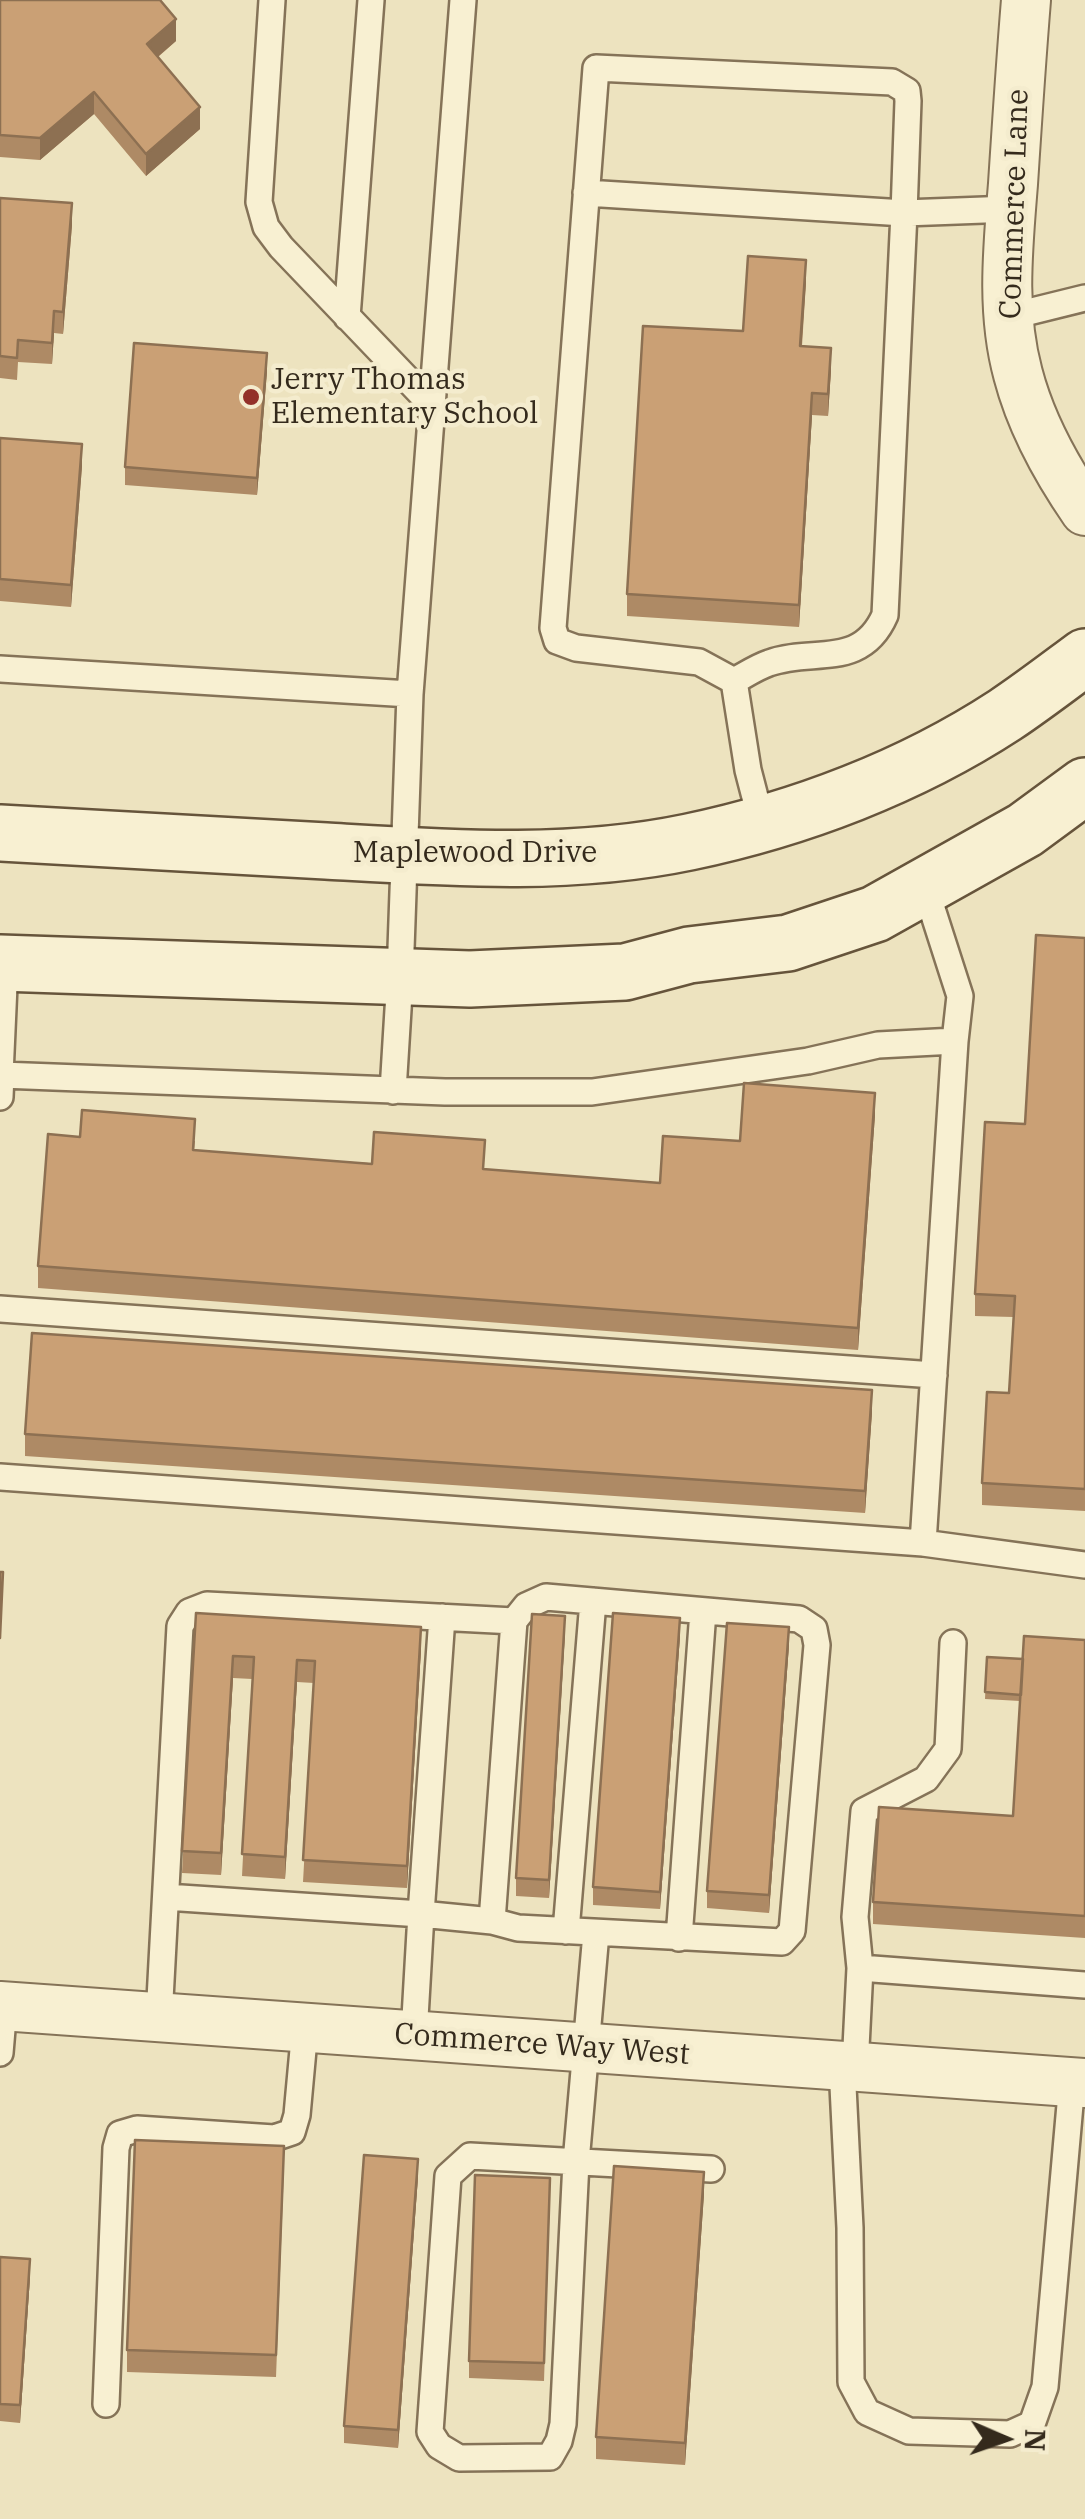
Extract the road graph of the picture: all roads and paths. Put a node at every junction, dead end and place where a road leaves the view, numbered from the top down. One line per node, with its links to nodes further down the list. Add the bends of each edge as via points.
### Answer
1 (272, 0): 9 (lane, via 259,202 281,247)
2 (371, 0): 9 (lane)
3 (463, 0): 11 (lane)
4 (1026, 0): 6 (street, Commerce Lane)
5 (586, 193): 7 (lane); 7 (lane, via 596,68 892,82 908,101); 15 (lane, via 553,628 557,641 576,648 699,662)
6 (1011, 209): 7 (lane); 10 (street, Commerce Lane)
7 (904, 212): 15 (lane, via 885,615 864,644 770,662)
8 (1085, 298): 10 (lane)
9 (346, 316): 11 (lane)
10 (1008, 317): 12 (street, Commerce Lane, via 1036,428)
11 (432, 406): 16 (lane)
12 (1085, 511)
13 (1085, 658): 18 (street, Maplewood Drive, via 945,750 851,794)
14 (0, 669): 16 (lane)
15 (734, 681): 18 (lane)
16 (410, 694): 20 (lane)
17 (1085, 786): 21 (street, via 1025,830)
18 (762, 824): 20 (street, Maplewood Drive, via 584,857)
19 (0, 833): 20 (street, Maplewood Drive)
20 (405, 856): 23 (lane)
21 (925, 887): 23 (street, via 875,914 788,943 689,955 625,972); 24 (lane, via 960,996)
22 (3, 963): 23 (street); 25 (lane)
23 (400, 977): 26 (lane)
24 (955, 1041): 26 (lane, via 878,1045 592,1092); 29 (lane)
25 (1, 1074): 26 (lane); 27 (lane)
26 (393, 1091)
27 (0, 1096)
28 (0, 1309): 29 (lane)
29 (934, 1375): 31 (lane)
30 (0, 1477): 31 (lane)
31 (924, 1543): 32 (lane)
32 (1085, 1566)
33 (593, 1602): 34 (lane); 36 (lane, via 546,1598 526,1606); 41 (lane)
34 (703, 1611): 43 (lane); 43 (lane, via 800,1619 814,1629 817,1645 792,1931 782,1942)
35 (442, 1617): 36 (lane); 38 (lane, via 207,1605 189,1612 180,1626); 39 (lane)
36 (514, 1621): 40 (lane)
37 (953, 1643): 44 (lane, via 948,1749 926,1780 864,1811 855,1917)
38 (166, 1898): 39 (lane); 47 (lane)
39 (420, 1914): 40 (lane); 49 (lane)
40 (492, 1921): 41 (lane)
41 (566, 1931): 42 (lane)
42 (596, 1933): 43 (lane); 50 (lane)
43 (679, 1938)
44 (860, 1968): 45 (lane); 52 (lane)
45 (1085, 1984)
46 (2, 2006): 47 (street, Commerce Way West); 51 (lane)
47 (158, 2018): 48 (street, Commerce Way West)
48 (305, 2028): 49 (street, Commerce Way West); 56 (lane, via 292,2132 274,2138 137,2128 120,2134)
49 (414, 2036): 50 (street, Commerce Way West)
50 (587, 2048): 52 (street, Commerce Way West); 54 (lane)
51 (0, 2053)
52 (849, 2066): 53 (street, Commerce Way West); 53 (lane, via 851,2382 867,2412 909,2431 1010,2434 1032,2424 1045,2387)
53 (1078, 2082)
54 (576, 2162): 54 (lane, via 470,2156 448,2176 430,2432 459,2458 550,2457 559,2442); 55 (lane)
55 (712, 2169)
56 (106, 2404)

